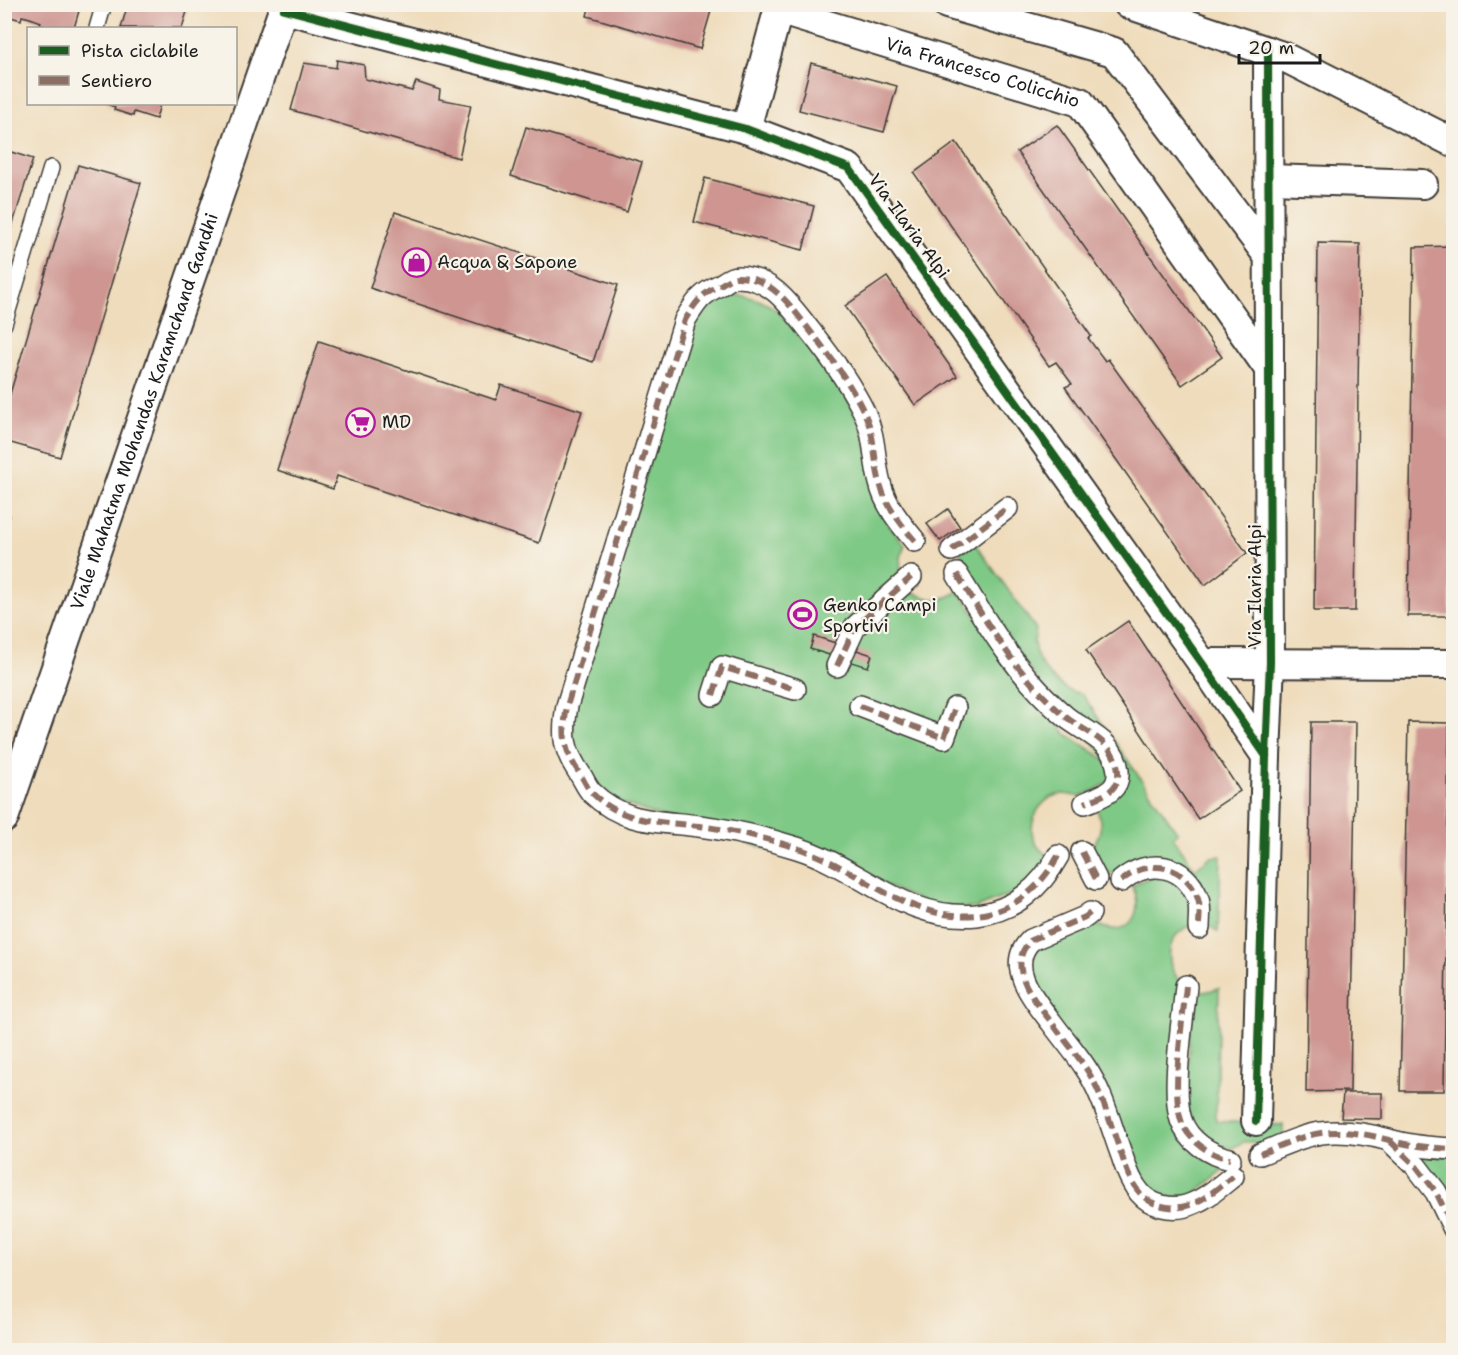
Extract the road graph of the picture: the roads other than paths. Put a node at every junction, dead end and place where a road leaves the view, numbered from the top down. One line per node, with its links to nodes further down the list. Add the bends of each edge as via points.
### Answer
1 (104, 4): 6 (lane)
2 (947, 4): 13 (street, via 1114,52)
3 (1128, 4): 7 (street)
4 (284, 7): 8 (street, Via Ilaria Alpi); 32 (street, Viale Mahatma Mohandas Karamchand Gandhi)
5 (779, 8): 8 (street); 16 (street, Via Francesco Colicchio, via 1080,102)
6 (97, 27)
7 (1268, 51): 9 (street); 11 (street, Via Ilaria Alpi)
8 (746, 129): 23 (street, Via Ilaria Alpi, via 849,168)
9 (1454, 143)
10 (51, 168): 14 (lane)
11 (1269, 179): 12 (street); 13 (street, Via Ilaria Alpi)
12 (1423, 184)
13 (1269, 257): 16 (street, Via Ilaria Alpi)
14 (8, 302): 15 (lane)
15 (4, 324)
16 (1269, 369): 22 (street, Via Ilaria Alpi)
17 (1007, 508): 19 (street)
18 (915, 541): 34 (street, via 896,517 879,483 874,436 864,412 835,362 781,295 763,282 734,277 705,292 686,320 567,706 563,724 568,754 592,793 618,811 644,821 699,826 800,849 920,910 949,915 999,911 1037,887)
19 (952, 550)
20 (957, 574): 31 (street, via 1000,642 1037,689 1066,718 1098,737 1111,753 1118,770 1116,787)
21 (911, 577): 25 (street, via 855,627)
22 (1270, 662): 23 (street); 24 (street, Via Ilaria Alpi); 30 (street, Via Ilaria Alpi)
23 (1202, 663): 30 (street, Via Ilaria Alpi)
24 (1454, 664)
25 (837, 666)
26 (795, 689): 27 (street, via 722,667)
27 (713, 694)
28 (860, 706): 29 (street, via 944,738)
29 (955, 708)
30 (1266, 756): 40 (street, Via Ilaria Alpi)
31 (1085, 803)
32 (4, 818)
33 (1082, 852): 35 (street)
34 (1058, 856)
35 (1096, 879)
36 (1121, 882): 38 (street, via 1142,868 1154,866 1183,876 1198,900)
37 (1090, 913): 39 (street, via 1032,940 1022,952 1021,970 1029,992 1095,1083 1132,1183 1151,1202 1176,1207 1198,1201 1231,1167 1194,1141 1181,1121 1177,1088)
38 (1199, 928)
39 (1186, 986)
40 (1256, 1121)
41 (1390, 1141): 42 (street); 43 (street, via 1358,1132 1321,1133); 44 (street, via 1436,1192)
42 (1454, 1149)
43 (1260, 1154)
44 (1454, 1229)

